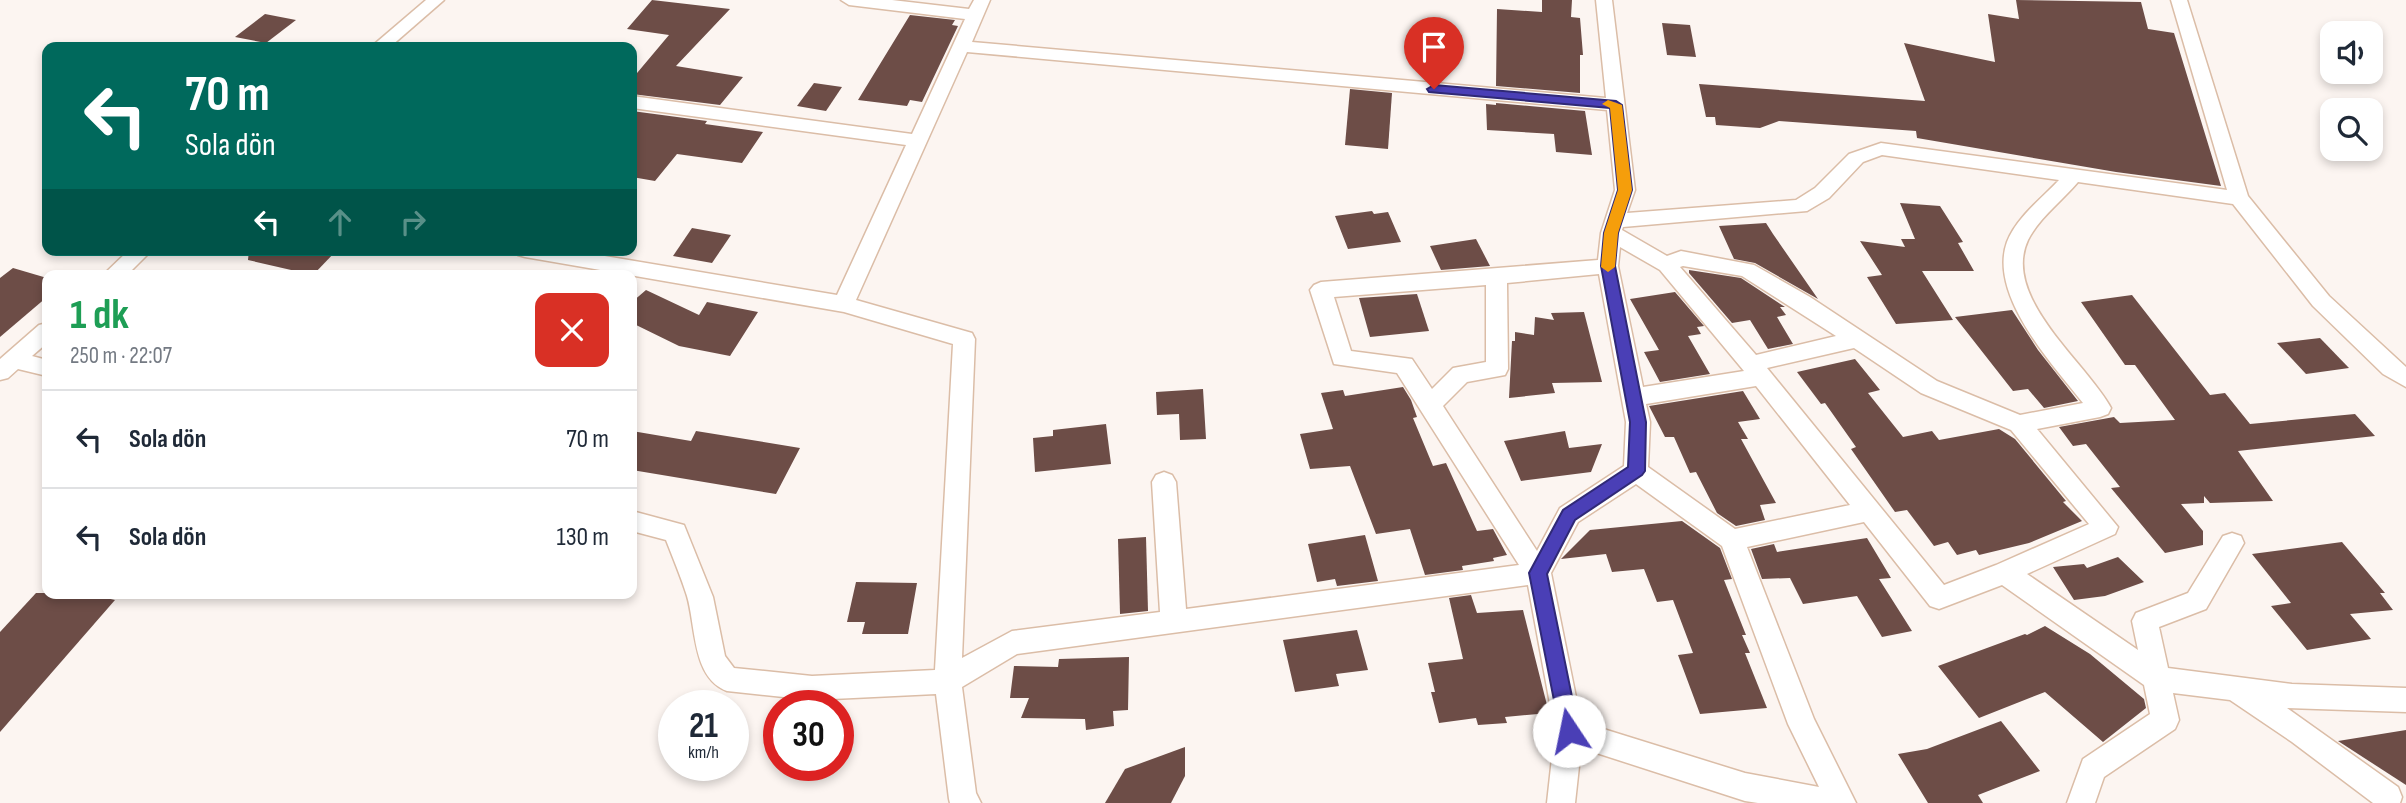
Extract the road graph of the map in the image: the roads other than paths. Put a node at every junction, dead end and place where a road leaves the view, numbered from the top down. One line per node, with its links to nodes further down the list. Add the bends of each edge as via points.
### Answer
1 (436, 0): 6 (street)
2 (849, 0): 5 (street)
3 (1604, 0): 9 (street)
4 (2179, 0): 12 (street)
5 (978, 7): 7 (street)
6 (386, 42)
7 (962, 46): 9 (street); 10 (street)
8 (637, 103): 10 (street)
9 (1616, 105): 13 (street, via 1625,190)
10 (918, 141): 22 (street)
11 (2075, 174): 12 (street); 13 (street, via 1881,149 1856,158 1822,193 1800,206); 31 (street, via 2018,241 2012,267 2029,315 2100,408)
12 (2239, 198): 28 (street, via 2321,301)
13 (1613, 227): 16 (street); 17 (street)
14 (135, 256): 18 (street)
15 (555, 256): 19 (street)
16 (1667, 265): 24 (street, via 1681,258 1747,270); 27 (street)
17 (1608, 266): 21 (street); 29 (street)
18 (119, 270)
19 (624, 270)
20 (637, 272): 22 (street)
21 (1496, 277): 30 (street, via 1497,369 1461,374); 30 (street, via 1321,290 1342,358 1404,365)
22 (844, 304): 42 (street, via 964,339)
23 (42, 335): 25 (street)
24 (1857, 339): 27 (street); 31 (street, via 1929,387)
25 (7, 366): 26 (street)
26 (42, 368)
27 (1756, 371): 29 (street); 34 (street)
28 (2406, 379)
29 (1633, 397): 32 (street, via 1638,422)
30 (1430, 405): 38 (street)
31 (2019, 424): 39 (street, via 2106,527)
32 (1636, 471): 36 (street); 38 (street, via 1569,515)
33 (1164, 482): 40 (street)
34 (1871, 511): 36 (street); 39 (street, via 1939,598)
35 (637, 522): 42 (street, via 675,532 700,597 713,660 727,679 812,688)
36 (1732, 540): 50 (street, via 1802,723)
37 (2232, 543): 41 (street, via 2197,601 2145,621)
38 (1538, 573): 40 (street); 45 (street)
39 (2005, 573): 41 (street)
40 (1174, 622): 42 (street, via 1012,643)
41 (2158, 679): 43 (street); 51 (street, via 2165,720 2093,768)
42 (948, 681): 47 (street)
43 (2234, 689): 44 (street, via 2292,696); 46 (street)
44 (2406, 699)
45 (1569, 731): 48 (street); 49 (street, via 1745,787)
46 (2388, 797)
47 (964, 802)
48 (1561, 803)
49 (1832, 803)
50 (1842, 803)
51 (2081, 803)

